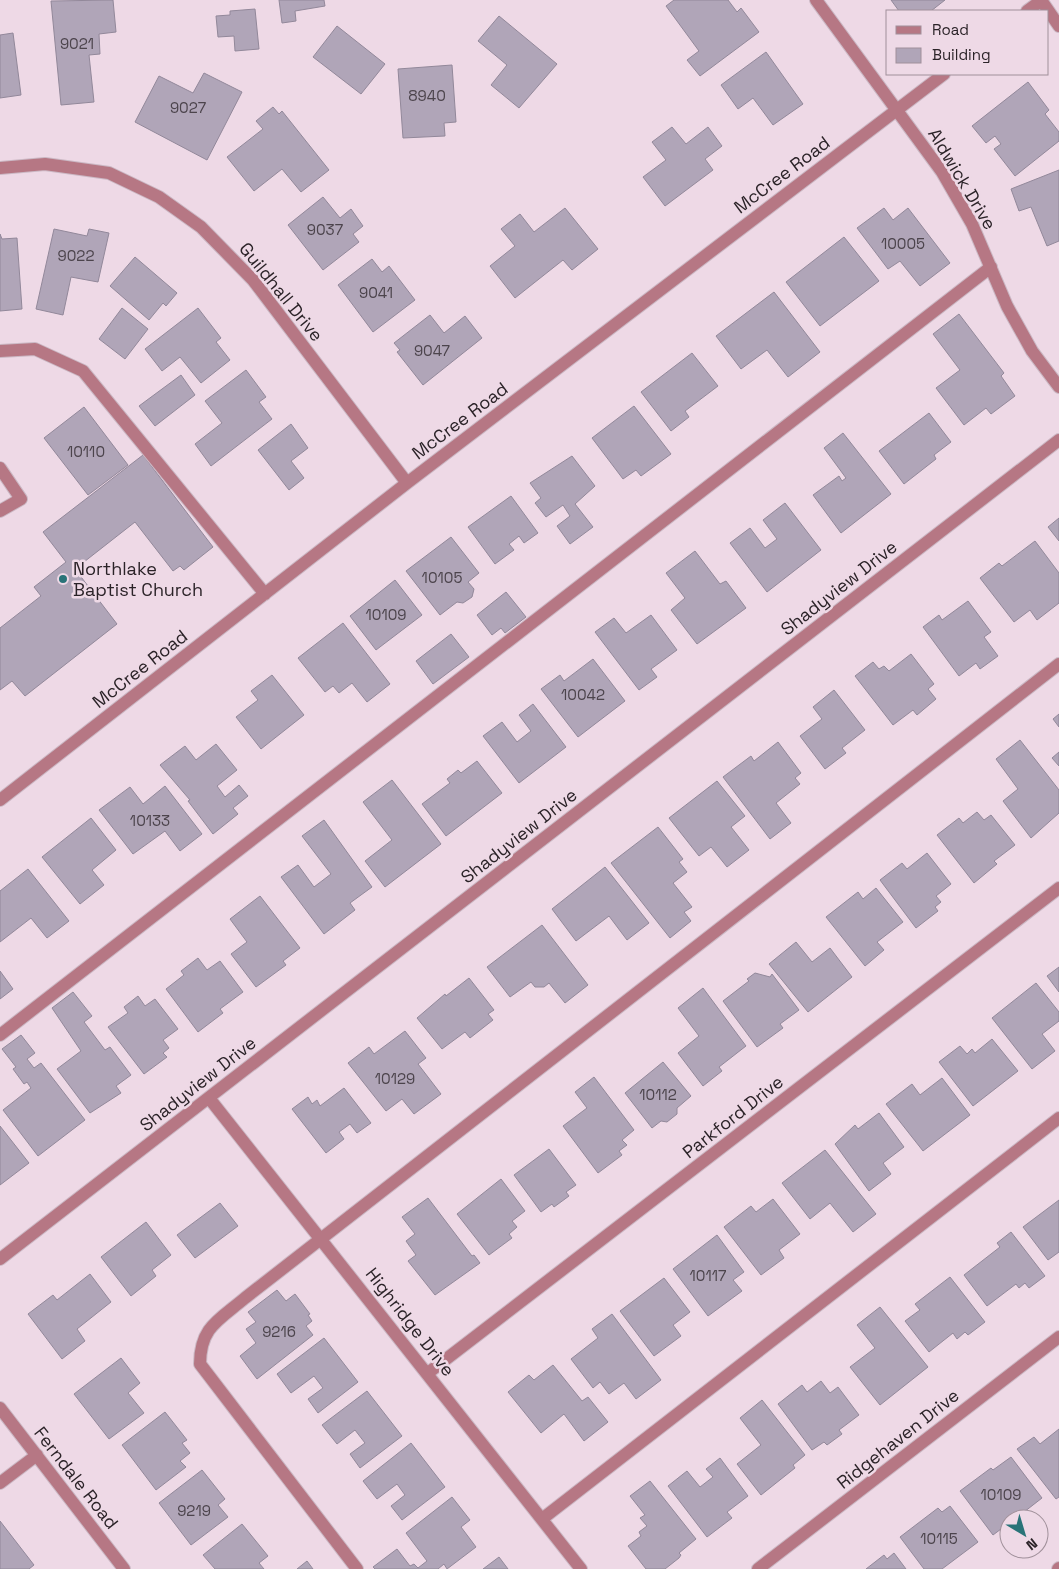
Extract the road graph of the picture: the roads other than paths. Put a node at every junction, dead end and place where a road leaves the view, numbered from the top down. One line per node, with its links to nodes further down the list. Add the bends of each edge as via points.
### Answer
1 (816, 0): 7 (street, Aldwick Drive)
2 (1042, 0): 3 (street)
3 (1028, 10)
4 (1049, 11): 5 (street)
5 (1059, 26)
6 (943, 75): 7 (street, McCree Road)
7 (897, 109): 9 (street, Aldwick Drive, via 942,172 972,224); 14 (street, McCree Road)
8 (0, 168): 14 (street, Guildhall Drive, via 45,164 109,174 160,197 202,227 253,280)
9 (991, 267): 11 (street, Aldwick Drive, via 1007,306 1032,351); 20 (street)
10 (0, 351): 16 (street, via 35,349 83,371)
11 (1059, 387)
12 (1059, 440): 21 (street, Shadyview Drive)
13 (0, 468): 15 (street, via 21,499)
14 (407, 483): 16 (street, McCree Road)
15 (0, 511)
16 (265, 594): 18 (street, McCree Road)
17 (1059, 664): 23 (street)
18 (0, 800)
19 (1059, 888): 26 (street, Parkford Drive)
20 (0, 1035)
21 (209, 1098): 23 (street, Highridge Drive); 24 (street, Shadyview Drive)
22 (1059, 1118): 30 (street)
23 (322, 1239): 26 (street, Highridge Drive); 32 (street, via 206,1332 200,1348 200,1364)
24 (0, 1259)
25 (1059, 1337): 34 (street, Ridgehaven Drive)
26 (428, 1373): 30 (street, Highridge Drive)
27 (0, 1408): 28 (street, Ferndale Road)
28 (37, 1455): 29 (street); 31 (street, Ferndale Road)
29 (0, 1484)
30 (542, 1518): 33 (street, Highridge Drive)
31 (124, 1569)
32 (357, 1569)
33 (581, 1569)
34 (758, 1569)

